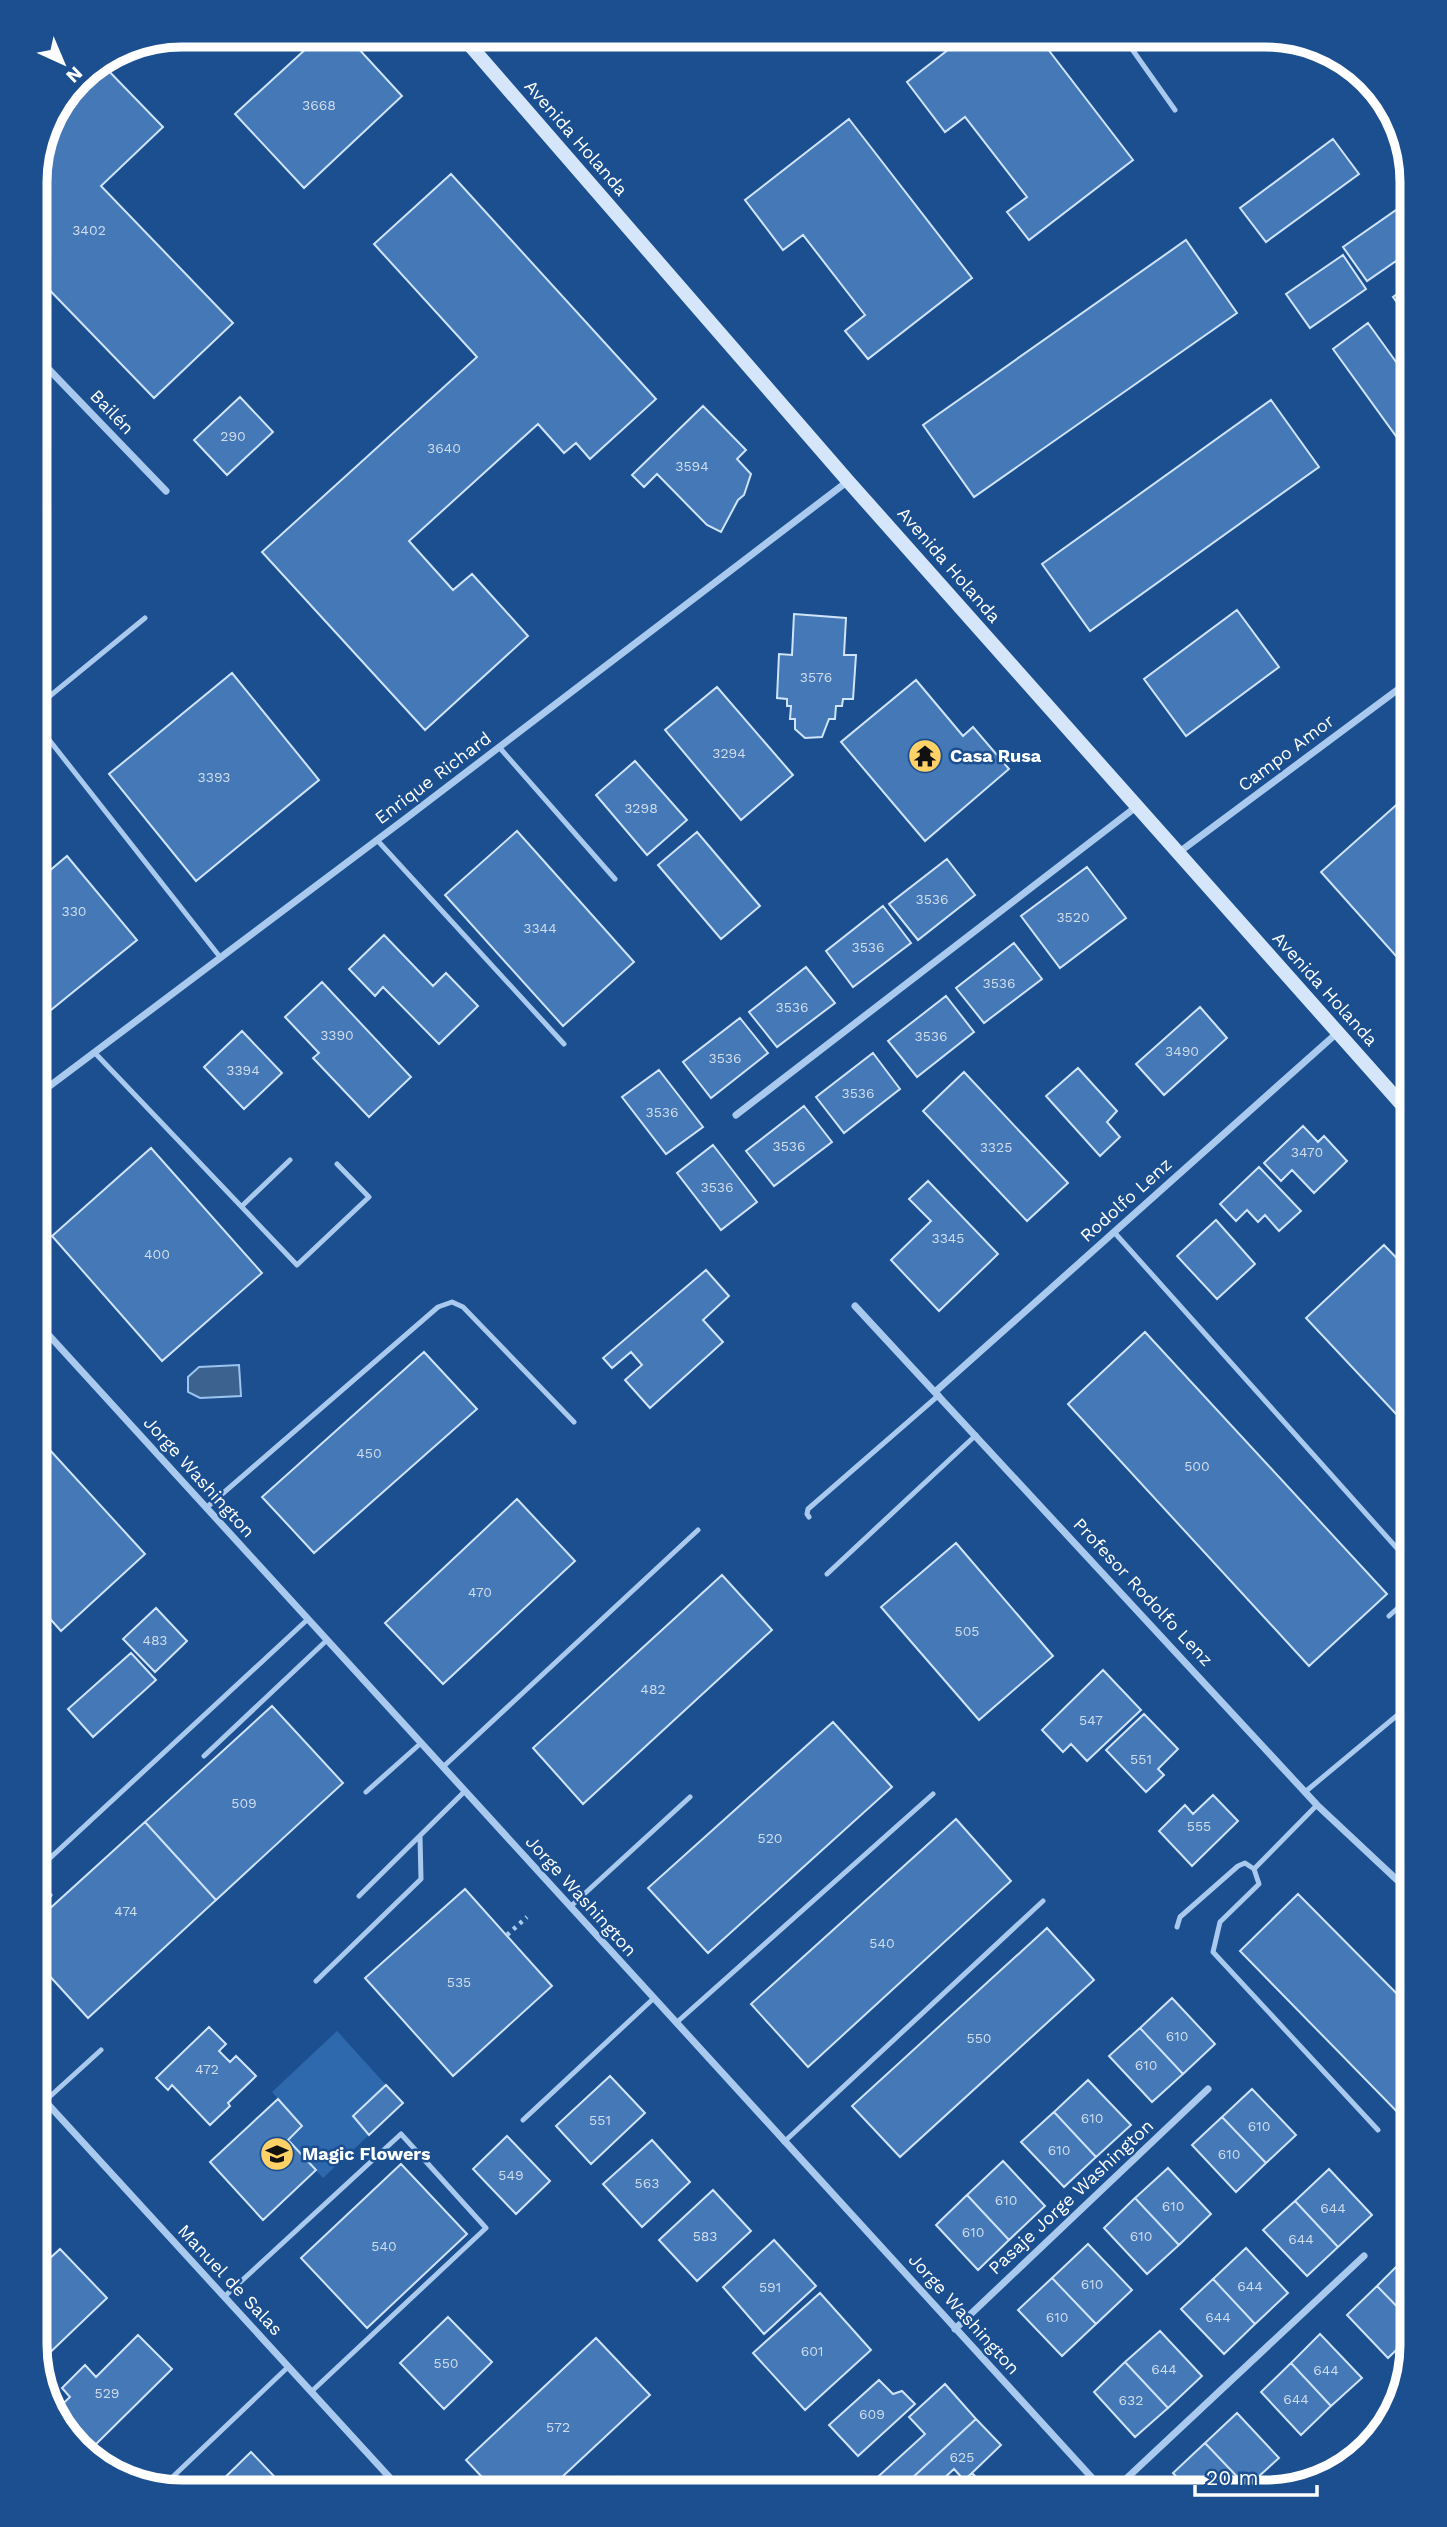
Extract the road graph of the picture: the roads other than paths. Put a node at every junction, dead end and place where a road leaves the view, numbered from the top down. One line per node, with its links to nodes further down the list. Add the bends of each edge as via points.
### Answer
1 (472, 48): 5 (street, Avenida Holanda)
2 (1131, 48): 3 (lane)
3 (1175, 110)
4 (48, 368): 6 (street, Bailén)
5 (848, 481): 11 (street, Enrique Richard); 12 (street, Avenida Holanda)
6 (166, 491)
7 (145, 618): 9 (lane)
8 (1400, 688): 14 (street, Campo Amor)
9 (48, 699)
10 (48, 738): 16 (lane)
11 (499, 747): 13 (street, Enrique Richard); 15 (lane)
12 (1136, 807): 14 (street, Avenida Holanda); 22 (street)
13 (377, 840): 16 (street, Enrique Richard); 18 (lane)
14 (1178, 853): 17 (street, Avenida Holanda)
15 (615, 878)
16 (220, 957): 19 (street, Enrique Richard)
17 (1338, 1032): 21 (street, Avenida Holanda); 26 (street, Rodolfo Lenz)
18 (564, 1044)
19 (95, 1053): 20 (street, Enrique Richard); 25 (lane)
20 (48, 1088)
21 (1400, 1102)
22 (736, 1115)
23 (290, 1160): 25 (lane)
24 (337, 1164): 25 (lane, via 369,1197 297,1265)
25 (242, 1206)
26 (1114, 1232): 29 (street, Rodolfo Lenz); 35 (lane)
27 (855, 1306): 29 (street, Profesor Rodolfo Lenz)
28 (47, 1334): 32 (street, Jorge Washington)
29 (938, 1393): 31 (street, Profesor Rodolfo Lenz); 33 (lane, via 808,1510)
30 (574, 1422): 32 (lane, via 463,1307 452,1302 438,1307)
31 (976, 1435): 36 (lane); 47 (street, Profesor Rodolfo Lenz)
32 (206, 1508): 39 (street, Jorge Washington)
33 (809, 1517)
34 (698, 1531): 44 (lane)
35 (1400, 1552)
36 (827, 1574)
37 (1400, 1606): 38 (lane)
38 (1389, 1616)
39 (308, 1619): 40 (street, Jorge Washington); 52 (lane)
40 (327, 1640): 42 (street, Jorge Washington); 43 (lane)
41 (1400, 1713): 47 (lane)
42 (421, 1743): 44 (street, Jorge Washington); 46 (lane)
43 (204, 1756)
44 (443, 1767): 45 (street, Jorge Washington)
45 (465, 1791): 51 (lane); 59 (street, Jorge Washington)
46 (366, 1792)
47 (1305, 1792): 50 (street, Profesor Rodolfo Lenz)
48 (933, 1794): 63 (lane)
49 (690, 1797): 59 (lane)
50 (1317, 1805): 53 (lane); 54 (street, Profesor Rodolfo Lenz)
51 (420, 1836): 56 (lane); 61 (lane, via 421,1878)
52 (47, 1861)
53 (1254, 1869): 60 (lane, via 1245,1863 1238,1866 1180,1917); 69 (lane, via 1259,1884 1220,1922 1213,1952)
54 (1400, 1883)
55 (50, 1895): 57 (lane)
56 (359, 1896)
57 (47, 1898)
58 (1043, 1900): 70 (lane)
59 (570, 1907): 62 (street, Jorge Washington)
60 (1177, 1927)
61 (316, 1981)
62 (654, 1998): 63 (street, Jorge Washington); 68 (lane)
63 (676, 2023): 70 (street, Jorge Washington)
64 (101, 2050): 66 (lane)
65 (1208, 2089): 73 (street, Pasaje Jorge Washington)
66 (47, 2099)
67 (47, 2103): 72 (street, Manuel de Salas)
68 (523, 2120)
69 (1378, 2130)
70 (784, 2142): 73 (street, Jorge Washington)
71 (1364, 2256): 79 (street)
72 (224, 2297): 74 (street, Manuel de Salas); 75 (lane, via 401,2134 486,2228)
73 (955, 2329): 78 (street, Jorge Washington)
74 (288, 2367): 75 (street, Manuel de Salas); 76 (lane)
75 (312, 2392): 77 (street, Manuel de Salas)
76 (172, 2479)
77 (391, 2479)
78 (1094, 2480)
79 (1125, 2480)

